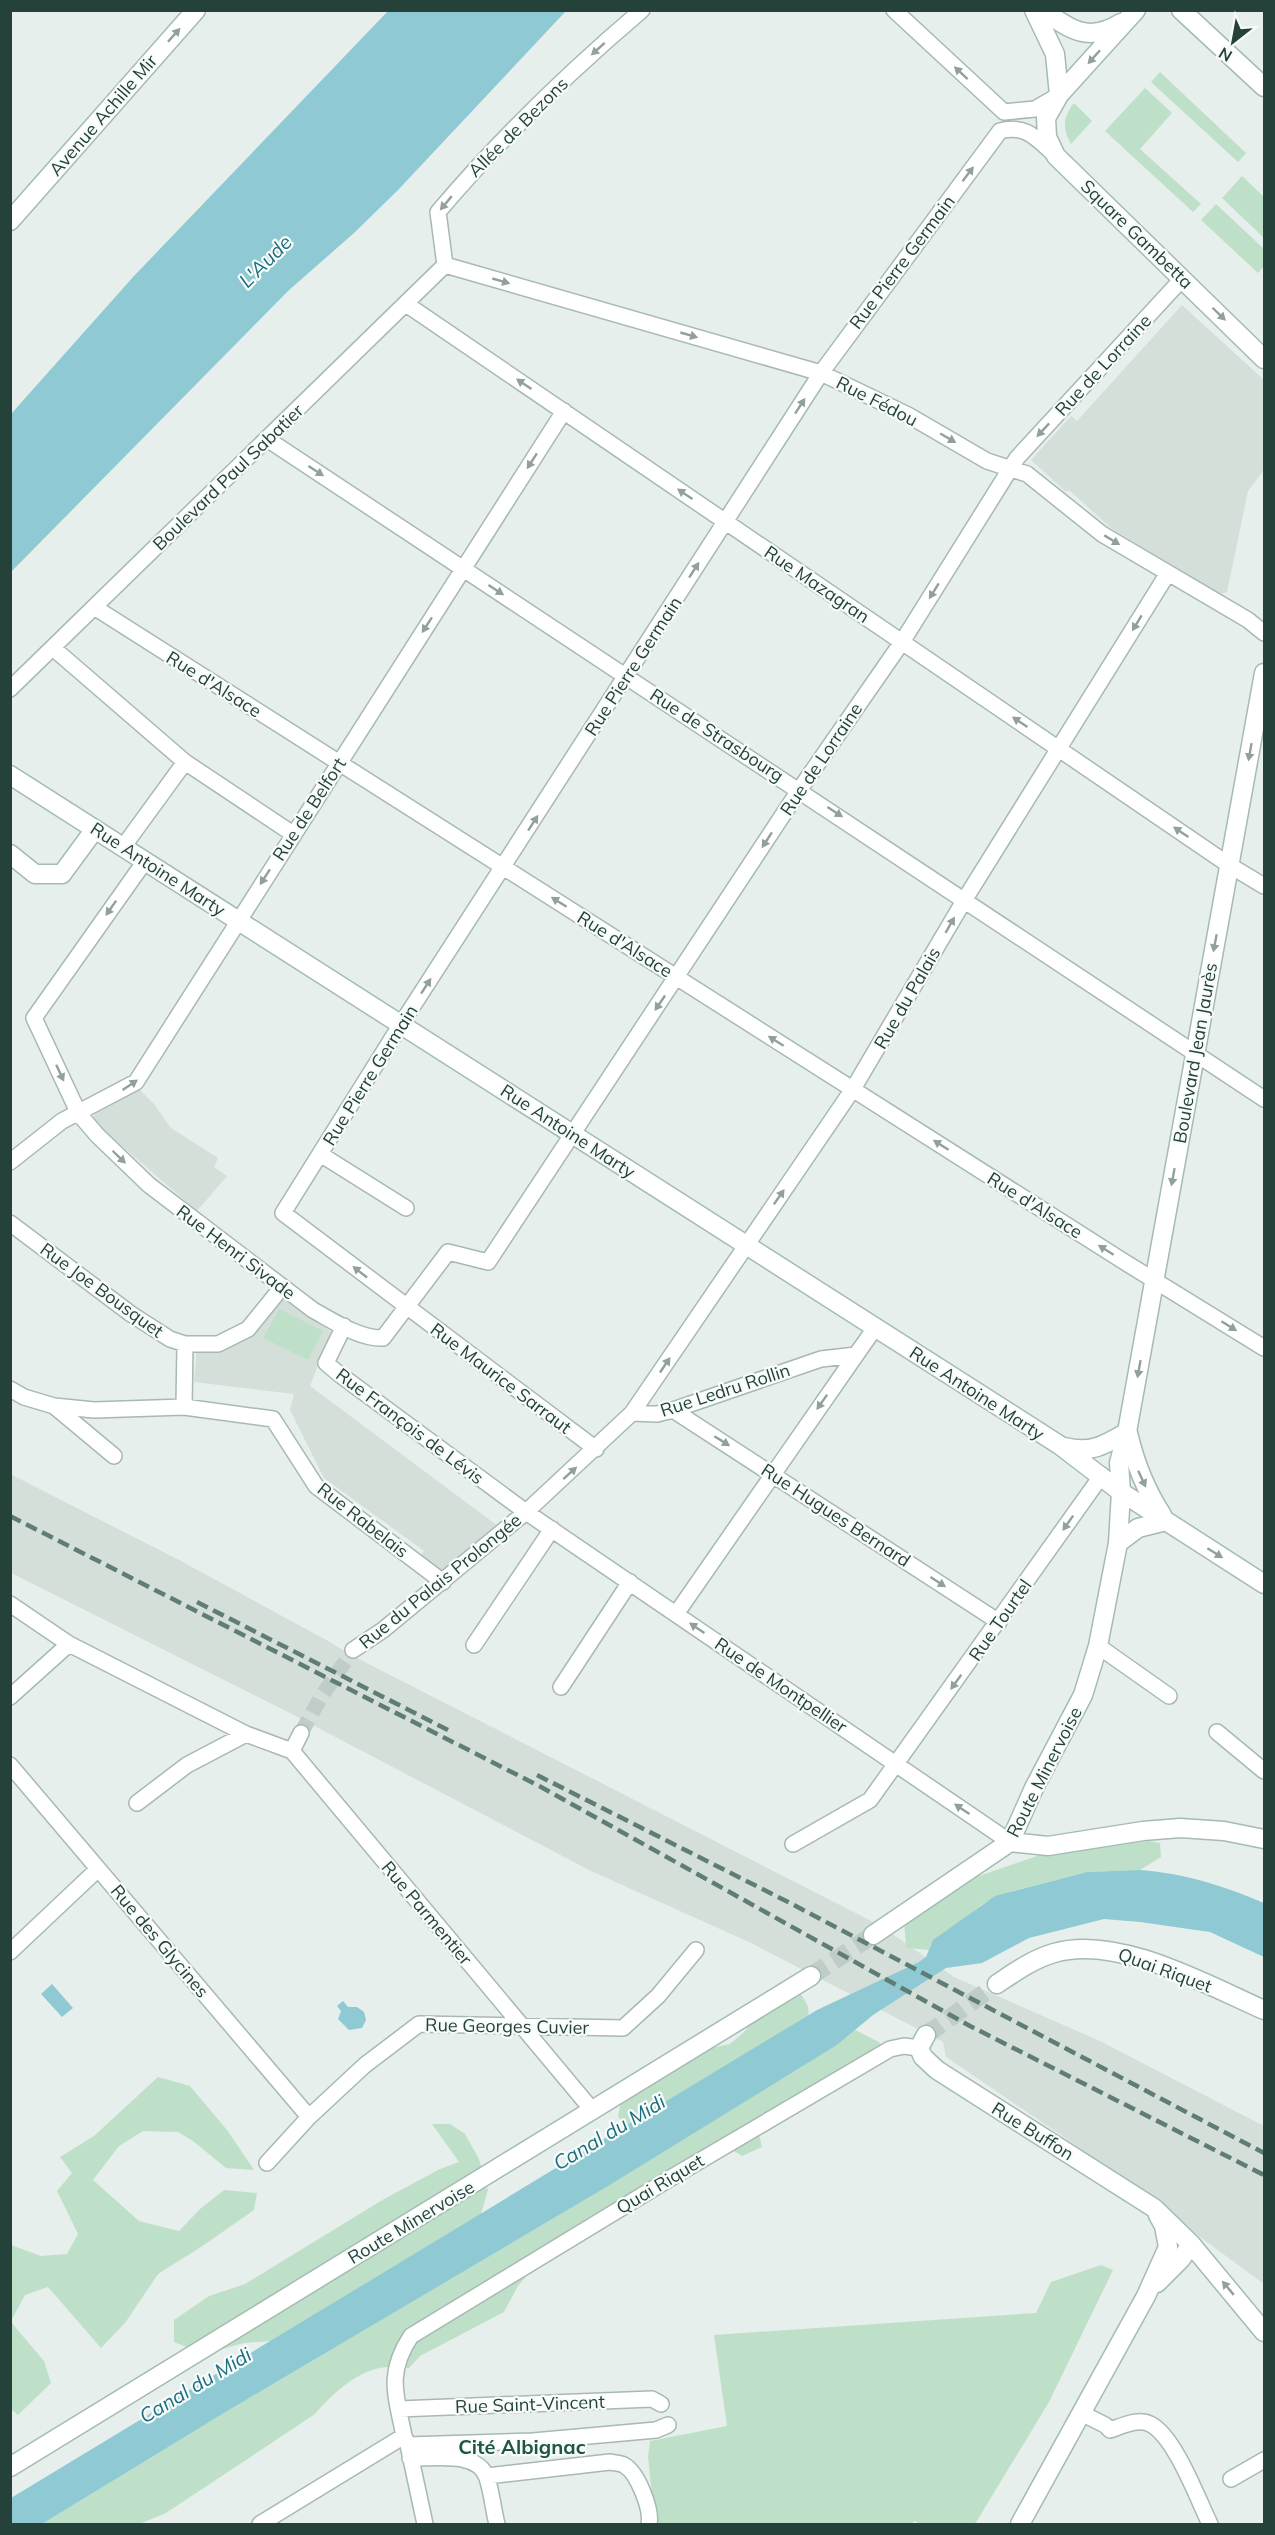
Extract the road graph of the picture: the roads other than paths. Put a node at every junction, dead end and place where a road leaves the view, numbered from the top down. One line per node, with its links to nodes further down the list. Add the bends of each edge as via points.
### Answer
1 (196, 10): 13 (main road, Avenue Achille Mir, one-way to 1)
2 (642, 10): 14 (street, Allée de Bezons, one-way to 14, via 550,93 438,212)
3 (894, 10): 10 (street, one-way to 3)
4 (1034, 10): 9 (main road, via 1055,54)
5 (1043, 10): 7 (main road, via 1066,27 1086,34 1110,30)
6 (1181, 10): 8 (main road)
7 (1132, 14): 9 (main road, Square Gambetta, one-way to 9)
8 (1264, 87)
9 (1059, 95): 10 (street, Square Gambetta, via 1035,109); 12 (main road, Square Gambetta, via 1046,118 1047,137)
10 (1004, 112): 11 (street, Rue Pierre Germain)
11 (1000, 131): 12 (street, via 1027,131); 18 (street, Rue Pierre Germain, one-way to 11)
12 (1056, 156): 15 (main road, Square Gambetta)
13 (10, 220)
14 (445, 265): 16 (street, Boulevard Paul Sabatier); 18 (street, Rue Fédou, one-way to 18)
15 (1182, 279): 17 (main road, Square Gambetta, one-way to 17); 21 (street, Rue de Lorraine, one-way to 21)
16 (406, 303): 19 (street, Rue Mazagran, one-way to 16); 20 (street, Boulevard Paul Sabatier)
17 (1264, 359)
18 (821, 373): 21 (street, Rue Fédou, one-way to 21, via 908,415 987,461); 22 (street, Rue Pierre Germain, one-way to 18)
19 (564, 411): 22 (street, Rue Mazagran, one-way to 19); 23 (street, Rue de Belfort, one-way to 23)
20 (267, 439): 23 (street, Rue de Strasbourg, one-way to 23); 25 (street, Boulevard Paul Sabatier)
21 (1011, 468): 24 (street, Rue Fédou, one-way to 24, via 1027,474 1102,534); 27 (street, Rue de Lorraine, one-way to 27)
22 (725, 521): 27 (street, Rue Mazagran); 30 (street, Rue Pierre Germain, one-way to 22)
23 (464, 568): 30 (street, Rue de Strasbourg, one-way to 30); 34 (street, Rue de Belfort, one-way to 34)
24 (1168, 573): 26 (street, Rue Fédou); 32 (street, Rue du Palais, one-way to 32)
25 (94, 607): 28 (street, Boulevard Paul Sabatier); 34 (street, Rue d'Alsace)
26 (1264, 633)
27 (902, 642): 32 (street, Rue Mazagran, one-way to 27); 36 (street, Rue de Lorraine)
28 (53, 648): 31 (street, Boulevard Paul Sabatier); 33 (street)
29 (1264, 674): 42 (main road, Boulevard Jean Jaurès, one-way to 42)
30 (626, 675): 36 (street, Rue de Strasbourg); 43 (street, Rue Pierre Germain, one-way to 30)
31 (10, 689)
32 (1060, 750): 42 (street, Rue Mazagran, one-way to 32); 45 (street, Rue du Palais)
33 (185, 762): 38 (street); 39 (street)
34 (339, 763): 38 (street, Rue de Belfort); 43 (street, Rue d'Alsace)
35 (10, 775): 37 (main road, Rue Antoine Marty)
36 (800, 789): 45 (street, Rue de Strasbourg, one-way to 45); 47 (street, Rue de Lorraine, one-way to 47)
37 (95, 829): 39 (main road, Rue Antoine Marty); 40 (main road, via 62,874 35,874)
38 (293, 834): 46 (street, Rue de Belfort, one-way to 46)
39 (123, 847): 41 (main road, Rue Antoine Marty)
40 (10, 854)
41 (145, 861): 46 (main road, Rue Antoine Marty); 52 (street, Rue Henri Sivade, one-way to 52, via 33,1018)
42 (1229, 865): 44 (street, Rue Mazagran); 49 (main road, Boulevard Jean Jaurès, one-way to 49)
43 (504, 868): 47 (street, Rue d'Alsace, one-way to 43); 48 (street, Rue Pierre Germain, one-way to 43)
44 (1264, 886)
45 (965, 899): 49 (street, Rue de Strasbourg); 50 (street, Rue du Palais, one-way to 45)
46 (238, 920): 48 (main road, Rue Antoine Marty); 52 (street, Rue de Belfort, one-way to 46, via 136,1082)
47 (677, 977): 50 (street, Rue d'Alsace, one-way to 47); 53 (street, Rue de Lorraine, one-way to 53)
48 (401, 1025): 53 (main road, Rue Antoine Marty); 54 (street, Rue Pierre Germain)
49 (1194, 1053): 51 (street, Rue de Strasbourg); 60 (main road, Boulevard Jean Jaurès, one-way to 60)
50 (853, 1089): 59 (street, Rue du Palais, one-way to 50); 60 (street, Rue d'Alsace, one-way to 50)
51 (1264, 1099)
52 (79, 1114): 55 (street, Rue de Belfort, via 62,1121); 61 (street, Rue Henri Sivade, one-way to 61, via 148,1185)
53 (572, 1134): 59 (main road, Rue Antoine Marty); 62 (street, Rue de Lorraine, via 488,1262 448,1252)
54 (320, 1154): 56 (street); 57 (street, Rue Pierre Germain)
55 (10, 1162)
56 (406, 1208)
57 (283, 1213): 62 (street, Rue Maurice Sarraut, one-way to 57)
58 (10, 1223): 65 (street, Rue Joe Bousquet, via 131,1314)
59 (746, 1245): 64 (main road, Rue Antoine Marty); 72 (street, Rue du Palais, one-way to 59)
60 (1155, 1281): 66 (street, Rue d'Alsace, one-way to 66); 73 (main road, Boulevard Jean Jaurès, one-way to 73)
61 (282, 1287): 63 (street, Rue Henri Sivade); 65 (street, Rue Joe Bousquet, via 248,1329 218,1344)
62 (406, 1308): 63 (street, Rue Henri Sivade, via 383,1338); 75 (street, Rue Maurice Sarraut)
63 (344, 1326): 80 (street, Rue François de Lévis, via 326,1363)
64 (875, 1328): 67 (street); 74 (main road, Rue Antoine Marty)
65 (185, 1344): 70 (street)
66 (1264, 1348)
67 (856, 1355): 71 (street, Rue Ledru Rollin, via 821,1359); 77 (street, one-way to 77)
68 (10, 1389): 69 (street)
69 (54, 1406): 70 (street, via 94,1410); 76 (street)
70 (184, 1407): 84 (street, Rue Rabelais, via 273,1419 315,1486)
71 (673, 1410): 72 (street, Rue Ledru Rollin); 77 (street, Rue Hugues Bernard, one-way to 77)
72 (632, 1413): 75 (street)
73 (1127, 1432): 74 (main road, via 1104,1445 1080,1451); 79 (main road, Boulevard Jean Jaurès, via 1119,1463); 81 (main road, Boulevard Jean Jaurès, one-way to 81, via 1135,1463)
74 (1061, 1446): 78 (main road, Rue Antoine Marty)
75 (596, 1449): 80 (street, one-way to 75)
76 (114, 1456)
77 (772, 1473): 88 (street); 89 (street, Rue Hugues Bernard, one-way to 89)
78 (1102, 1475): 79 (main road, Rue Antoine Marty); 89 (street, Rue Tourtel, one-way to 89)
79 (1121, 1492): 81 (main road, Rue Antoine Marty); 83 (main road, Route Minervoise)
80 (526, 1512): 82 (street, Rue de Montpellier); 84 (street, Rue du Palais Prolongée)
81 (1166, 1521): 83 (main road, via 1138,1528); 86 (main road, Rue Antoine Marty, one-way to 86)
82 (552, 1529): 85 (street, Rue de Montpellier); 91 (street)
83 (1118, 1543): 92 (main road, Route Minervoise)
84 (443, 1582): 93 (street, Rue du Palais Prolongée)
85 (630, 1582): 88 (street, Rue de Montpellier); 94 (street)
86 (1264, 1584)
87 (10, 1604): 90 (street, Rue Parmentier)
88 (676, 1614): 101 (street, Rue de Montpellier, one-way to 88)
89 (999, 1622): 101 (street, Rue Tourtel, one-way to 101)
90 (69, 1644): 96 (street); 99 (street, Rue Parmentier)
91 (474, 1645)
92 (1098, 1646): 95 (street); 106 (main road, Route Minervoise, via 1083,1695)
93 (353, 1650)
94 (561, 1687)
95 (1169, 1696)
96 (10, 1697)
97 (1217, 1732): 103 (street)
98 (301, 1733): 100 (street)
99 (246, 1734): 100 (street, Rue Parmentier); 104 (street, via 187,1765)
100 (292, 1752): 115 (street, Rue Parmentier)
101 (897, 1764): 106 (street, Rue de Montpellier, one-way to 101); 107 (street, Rue Tourtel, via 870,1800)
102 (10, 1766): 108 (street, Rue des Glycines)
103 (1264, 1771)
104 (137, 1803)
105 (1264, 1839): 106 (main road, via 1180,1828 1048,1846)
106 (1010, 1842): 109 (main road, Route Minervoise)
107 (793, 1844)
108 (98, 1869): 111 (street); 118 (street, Rue des Glycines)
109 (873, 1935)
110 (696, 1950): 115 (street, Rue Georges Cuvier, via 658,1996 623,2028)
111 (10, 1952)
112 (811, 1976): 117 (main road, Route Minervoise)
113 (997, 1984): 114 (main road, Quai Riquet, via 1054,1953 1098,1949 1161,1965)
114 (1264, 2010)
115 (522, 2026): 117 (street, Rue Parmentier); 118 (street, Rue Georges Cuvier, via 419,2024 364,2065)
116 (922, 2041): 120 (main road, Rue Buffon, via 923,2057 937,2070); 125 (street, Quai Riquet, via 890,2049 411,2336 400,2353 393,2379)
117 (593, 2111): 130 (main road, Route Minervoise)
118 (309, 2117): 119 (street, Rue Georges Cuvier)
119 (267, 2163)
120 (1154, 2208): 121 (main road, Rue Buffon); 122 (main road, via 1164,2226 1168,2247)
121 (1191, 2244): 122 (main road); 123 (main road, Rue Buffon, one-way to 121)
122 (1149, 2290): 126 (main road)
123 (1264, 2332)
124 (660, 2404): 125 (street, Rue Saint-Vincent, via 652,2398)
125 (399, 2409): 128 (street)
126 (1081, 2413): 137 (main road); 138 (street, via 1110,2430 1130,2422 1150,2424 1172,2444)
127 (668, 2425): 128 (street, via 656,2430 533,2441)
128 (407, 2446): 131 (street, via 461,2458 478,2466); 133 (street); 134 (street)
129 (1264, 2460): 132 (street)
130 (10, 2467)
131 (487, 2476): 135 (street); 136 (street, via 610,2462 624,2465 637,2476)
132 (1231, 2479)
133 (260, 2524)
134 (425, 2524)
135 (497, 2524)
136 (649, 2524)
137 (1020, 2524)
138 (1210, 2524)

